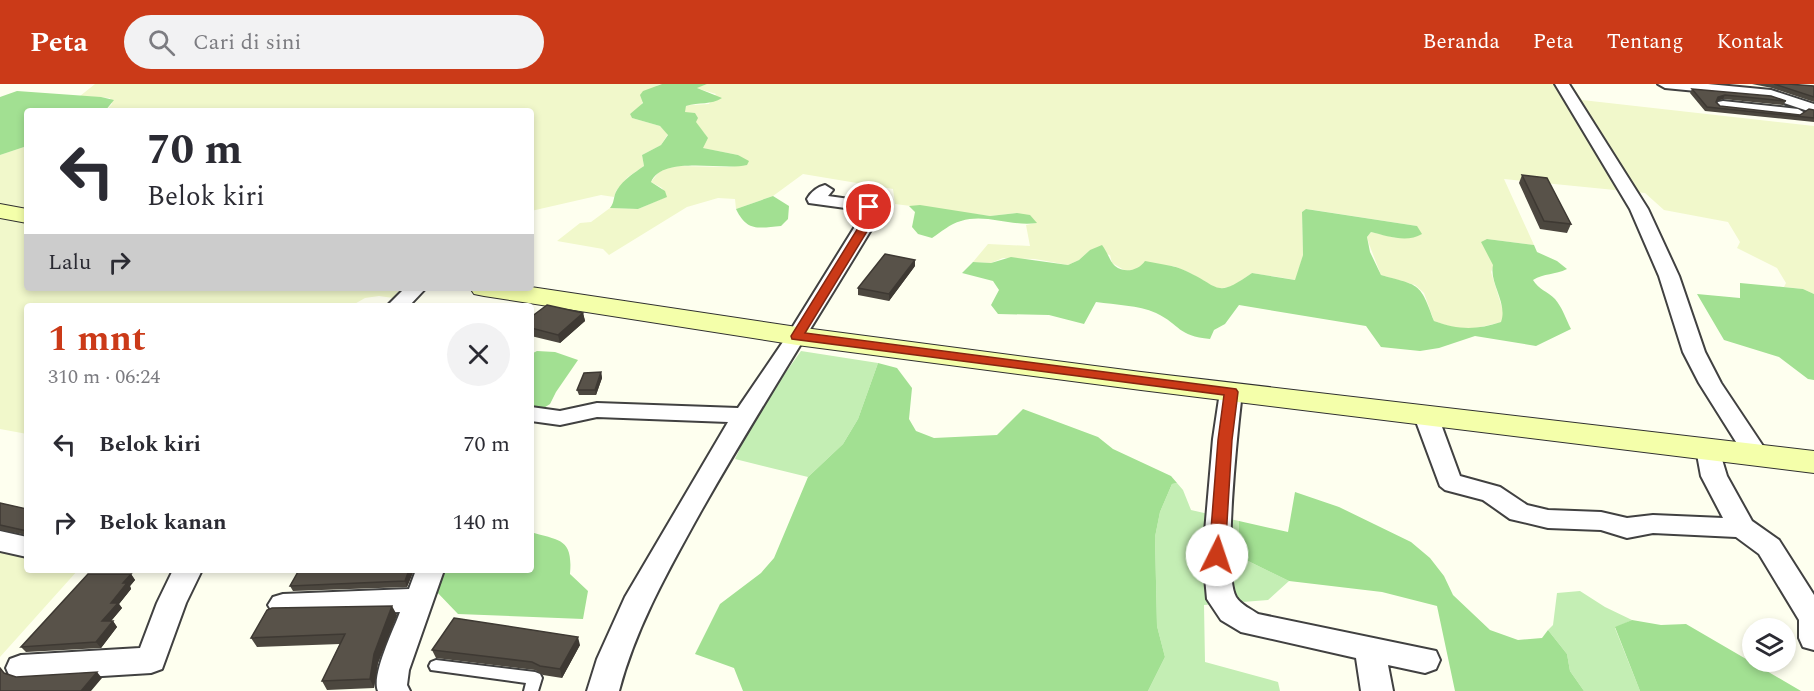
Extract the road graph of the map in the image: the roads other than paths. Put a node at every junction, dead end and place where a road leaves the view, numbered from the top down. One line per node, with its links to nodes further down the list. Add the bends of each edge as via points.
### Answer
1 (1562, 84): 20 (street, via 1639,209 1669,276 1694,352)
2 (1665, 84): 3 (street)
3 (1771, 94): 4 (street); 6 (street)
4 (1814, 98)
5 (1706, 103): 7 (street)
6 (1814, 109)
7 (1814, 114)
8 (825, 190): 14 (street, via 815,200 865,206 871,212)
9 (0, 211): 10 (street)
10 (24, 215)
11 (413, 291): 13 (street)
12 (504, 291): 14 (street)
13 (400, 303)
14 (797, 336): 15 (street); 17 (street)
15 (1231, 392): 18 (street); 30 (street, via 1217,555 1221,599 1231,612 1251,624)
16 (534, 414): 17 (street, via 560,418 597,410)
17 (744, 415): 36 (street, via 639,597 612,659)
18 (1426, 416): 19 (street); 22 (street, via 1449,480 1491,493 1519,512 1548,519 1601,521 1627,528 1653,524)
19 (1708, 449): 20 (street); 22 (street, via 1714,476)
20 (1757, 455): 21 (street)
21 (1814, 462)
22 (1742, 528): 29 (street, via 1769,547 1784,567 1814,619)
23 (0, 541): 24 (street)
24 (24, 546)
25 (186, 573): 33 (street, via 169,602 151,660)
26 (429, 573): 27 (street)
27 (419, 600): 28 (street); 34 (street, via 394,670)
28 (283, 605)
29 (1814, 638)
30 (1370, 648): 31 (street); 37 (street)
31 (1425, 660)
32 (436, 666): 35 (lane, via 536,678)
33 (21, 668)
34 (394, 691)
35 (531, 691)
36 (603, 691)
37 (1377, 691)

